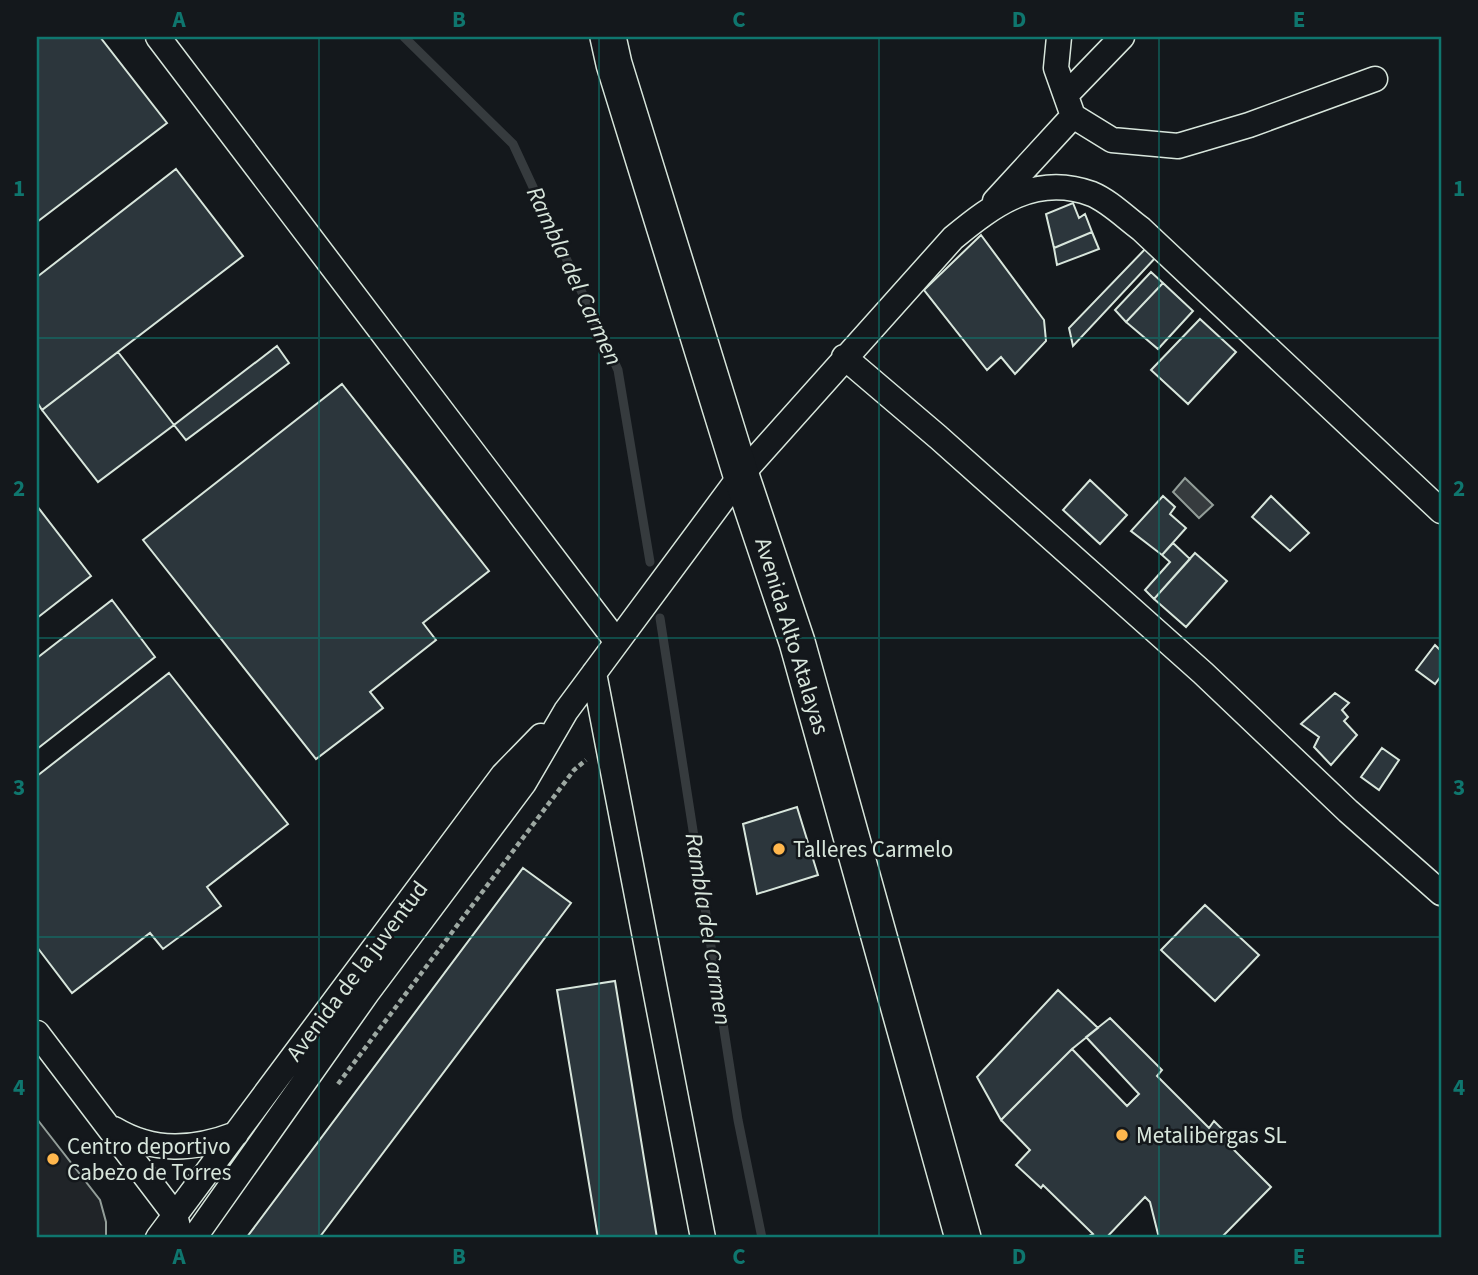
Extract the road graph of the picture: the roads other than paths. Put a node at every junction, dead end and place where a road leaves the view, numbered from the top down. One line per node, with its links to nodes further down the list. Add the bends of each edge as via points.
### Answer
1 (158, 37): 11 (street)
2 (608, 37): 9 (main road, Avenida Alto Atalayas)
3 (1059, 37): 6 (street, via 1056,68)
4 (1122, 37): 6 (street)
5 (1375, 79): 6 (street, via 1178,146 1112,140)
6 (1070, 106): 7 (street)
7 (987, 209): 8 (street, Avenida de la juventud, via 953,237); 10 (street, via 1035,187 1093,195 1141,229)
8 (844, 357): 9 (street, Avenida de la juventud); 14 (street, via 1173,646)
9 (741, 475): 11 (street, Avenida de la juventud); 21 (main road, Avenida Alto Atalayas, via 797,642)
10 (1441, 511)
11 (617, 642): 12 (street, Avenida de la juventud)
12 (594, 673): 13 (street, Avenida de la juventud); 20 (street)
13 (566, 711): 17 (street, Avenida de la juventud, via 503,775); 18 (street, Avenida de la juventud, via 524,783)
14 (1441, 893)
15 (37, 1033): 16 (street)
16 (107, 1125): 17 (street, via 128,1137 170,1148); 18 (street)
17 (236, 1134): 18 (street, Avenida de la juventud)
18 (188, 1233): 19 (street, Avenida de la juventud)
19 (158, 1238)
20 (703, 1238)
21 (963, 1238)

